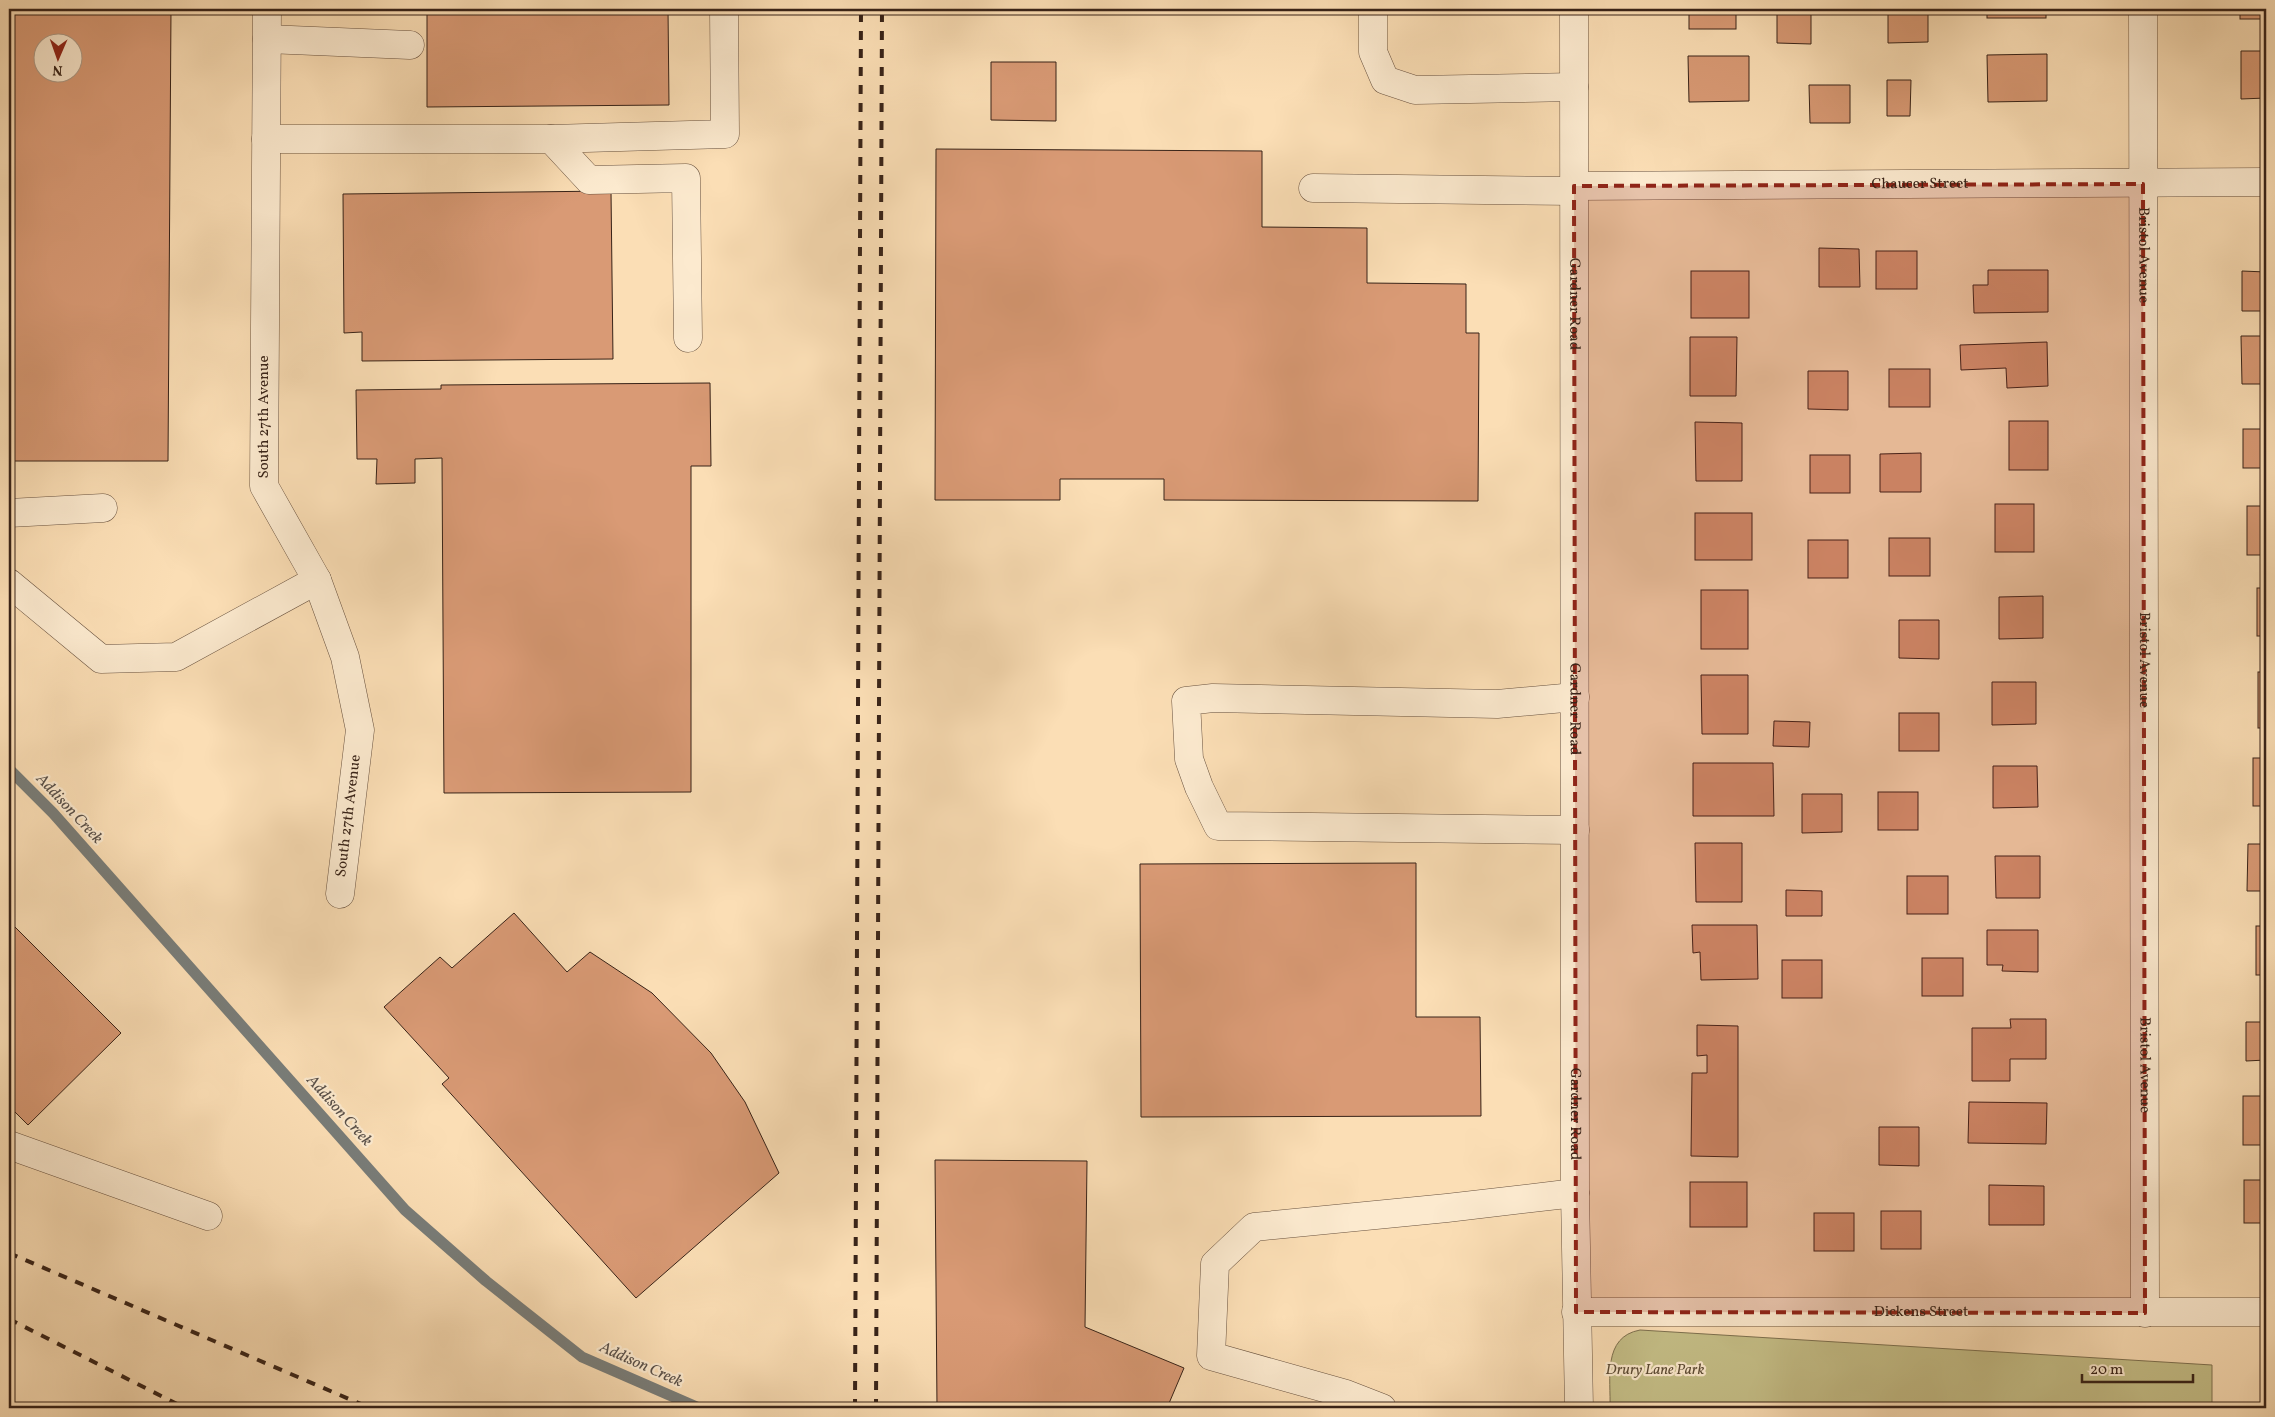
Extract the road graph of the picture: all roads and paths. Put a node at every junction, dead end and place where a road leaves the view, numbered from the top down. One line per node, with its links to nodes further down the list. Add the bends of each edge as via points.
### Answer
1 (267, 9): 6 (street, South 27th Avenue)
2 (724, 9): 10 (street, via 725,134)
3 (1373, 9): 8 (street, via 1373,52 1384,80 1415,90)
4 (1574, 9): 8 (street, Gardner Road)
5 (2143, 9): 12 (street, Bristol Avenue)
6 (267, 39): 7 (street); 9 (street, South 27th Avenue)
7 (410, 45)
8 (1574, 87): 14 (street, Gardner Road)
9 (266, 139): 10 (street); 18 (street, South 27th Avenue, via 264,486)
10 (551, 140): 15 (street, via 589,180 686,178)
11 (2266, 182): 12 (street, Chaucer Street)
12 (2143, 184): 14 (street, Chaucer Street); 28 (street, Bristol Avenue)
13 (1313, 188): 14 (street, Chaucer Street)
14 (1574, 188): 20 (street, Gardner Road)
15 (688, 338)
16 (102, 508): 17 (street)
17 (9, 513)
18 (317, 580): 19 (street, via 176,657 101,659); 22 (street, South 27th Avenue, via 345,656 360,730)
19 (9, 583)
20 (1575, 697): 21 (street, Gardner Road); 21 (street, via 1497,704 1213,698 1186,701 1188,759 1218,826)
21 (1575, 830): 24 (street, Gardner Road)
22 (340, 894)
23 (9, 1145): 25 (street)
24 (1576, 1193): 26 (street, Gardner Road); 29 (street, via 1254,1227 1215,1264 1210,1356 1346,1394)
25 (208, 1216)
26 (1576, 1312): 28 (street, Dickens Street); 30 (street, Gardner Road)
27 (2266, 1312): 28 (street, Dickens Street)
28 (2145, 1313)
29 (1382, 1408)
30 (1578, 1408)

